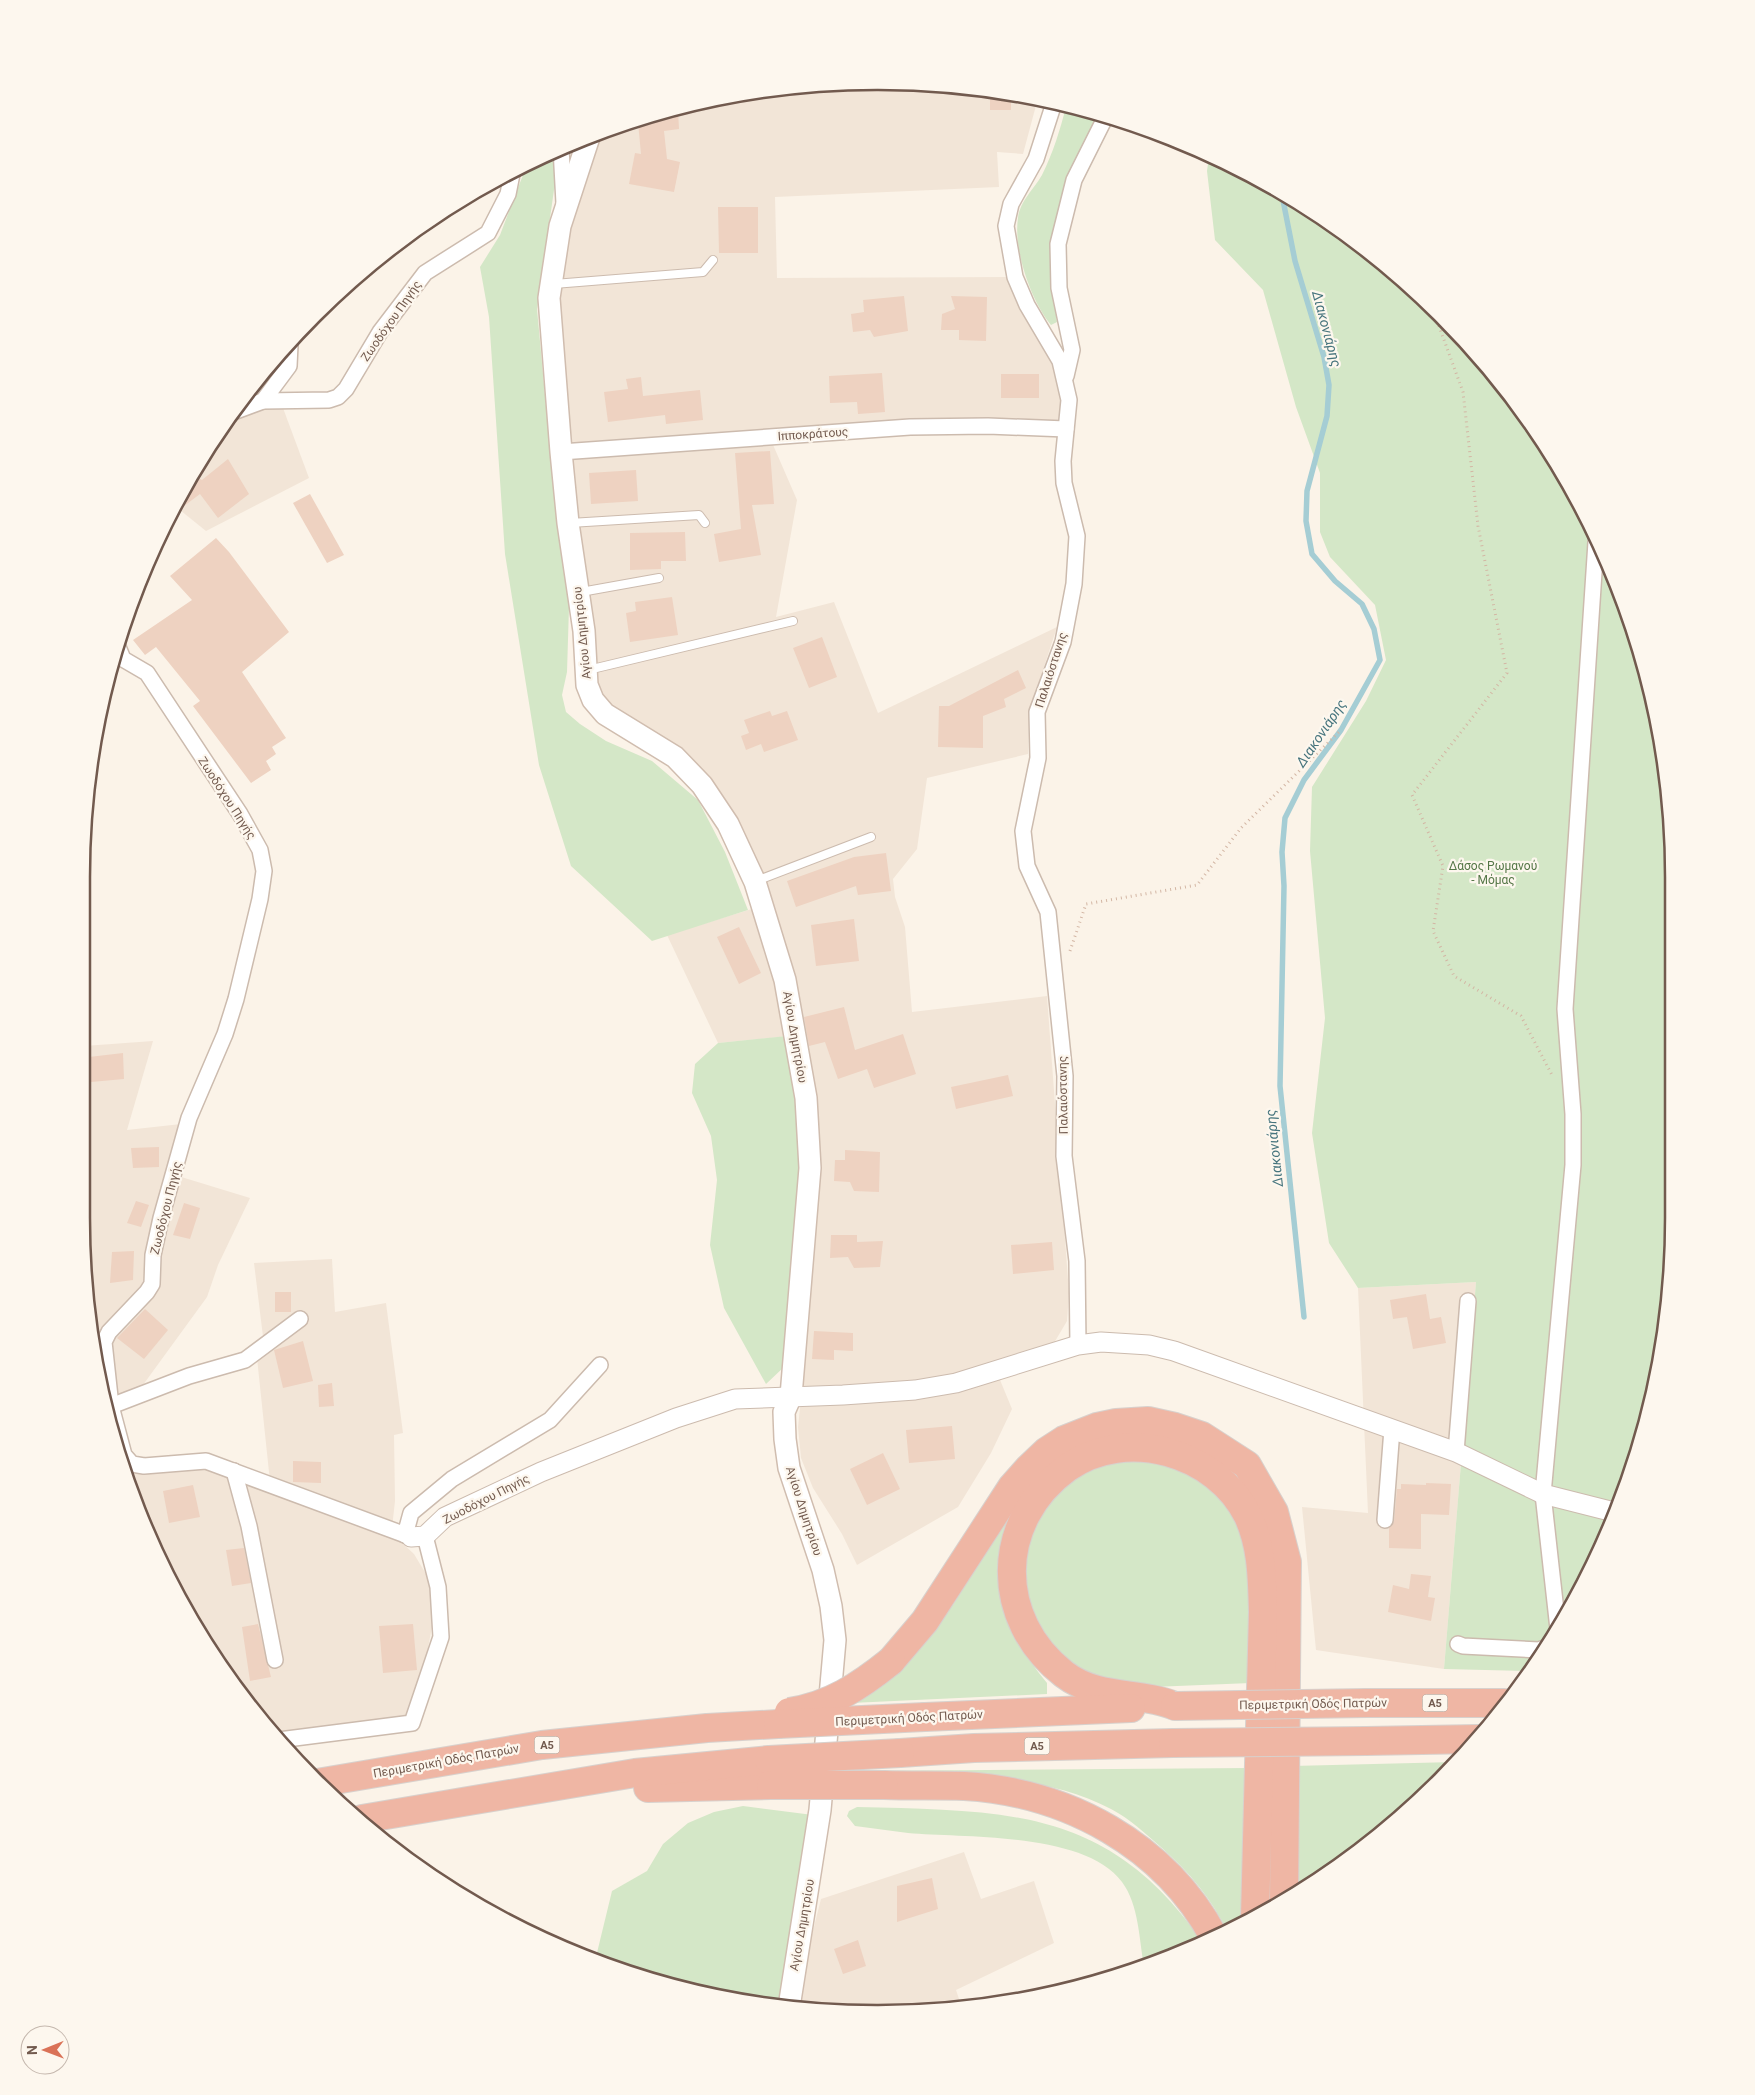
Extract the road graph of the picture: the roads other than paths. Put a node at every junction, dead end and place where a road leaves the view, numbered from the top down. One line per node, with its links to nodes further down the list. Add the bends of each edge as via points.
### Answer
1 (1052, 110): 10 (street, Παλαιόστανης, via 1041,146 1011,204 1006,226 1015,277 1027,305 1060,361)
2 (1102, 123): 10 (street, via 1074,180 1058,244 1059,288 1072,350)
3 (586, 146): 6 (main road, Αγίου Δημητρίου)
4 (562, 156): 6 (street)
5 (511, 181): 11 (street, Ζωοδόχου Πηγής, via 508,194 488,233 425,273 380,332 338,397 329,400)
6 (565, 214): 8 (main road, Αγίου Δημητρίου, via 560,226)
7 (713, 260): 8 (lane, via 703,272)
8 (551, 284): 14 (main road, Αγίου Δημητρίου, via 549,298)
9 (290, 353): 11 (street, via 289,366)
10 (1065, 378): 13 (street, Παλαιόστανης, via 1069,400)
11 (264, 401): 12 (street, Ζωοδόχου Πηγής)
12 (246, 407)
13 (1066, 429): 14 (street, Ιπποκράτους, via 910,427); 27 (street, Παλαιόστανης, via 1062,461 1077,536 1074,584 1063,642 1037,712 1038,758 1023,831 1027,866 1048,912 1065,1076 1064,1156 1076,1261)
14 (561, 452): 16 (main road, Αγίου Δημητρίου)
15 (705, 523): 16 (lane, via 699,515)
16 (568, 524): 19 (main road, Αγίου Δημητρίου)
17 (1595, 554): 36 (street, via 1565,1009 1574,1165)
18 (659, 578): 19 (lane)
19 (579, 593): 22 (main road, Αγίου Δημητρίου)
20 (793, 621): 22 (lane)
21 (122, 657): 29 (street, Ζωοδόχου Πηγής, via 147,673 240,814 260,850 264,871 236,999 225,1034 189,1118 161,1218 153,1255 152,1284 109,1332 104,1342)
22 (585, 671): 24 (main road, Αγίου Δημητρίου, via 587,685 598,708 675,757 702,785 728,824)
23 (870, 837): 24 (lane)
24 (755, 882): 30 (main road, Αγίου Δημητρίου, via 785,980 799,1051 809,1132 808,1205)
25 (1468, 1301): 33 (street)
26 (300, 1319): 31 (street, via 246,1360 189,1376)
27 (1078, 1345): 30 (street, Ζωοδόχου Πηγής, via 956,1383 915,1390); 32 (street, Ζωοδόχου Πηγής, via 1127,1342 1166,1349)
28 (600, 1365): 39 (street, via 550,1420 452,1480 411,1513)
29 (109, 1388)
30 (791, 1396): 39 (street, Ζωοδόχου Πηγής, via 736,1399 615,1441 468,1506); 55 (main road, Αγίου Δημητρίου, via 784,1412 789,1468 822,1570 835,1640 820,1810)
31 (113, 1405)
32 (1392, 1429): 33 (street, Ζωοδόχου Πηγής); 38 (street)
33 (1456, 1452): 36 (street, Ζωοδόχου Πηγής)
34 (129, 1460): 35 (street, Ζωοδόχου Πηγής, via 144,1466 200,1460)
35 (234, 1471): 39 (street, Ζωοδόχου Πηγής); 43 (street, via 249,1526)
36 (1543, 1494): 37 (street, Ζωοδόχου Πηγής); 40 (street)
37 (1608, 1511)
38 (1385, 1520)
39 (414, 1536): 47 (street, via 438,1587 440,1637 412,1724)
40 (1556, 1615)
41 (1458, 1644): 42 (street)
42 (1535, 1650)
43 (275, 1660)
44 (1497, 1703): 45 (highway, Περιμετρική Οδός Πατρών / Α5, bridge)
45 (1175, 1706): 46 (highway, Περιμετρική Οδός Πατρών / Α5, bridge, via 925,1718); 53 (highway, via 1153,1698 1096,1690 1066,1676 1028,1634 1013,1597 1011,1570 1014,1545 1034,1503 1048,1484 1068,1468 1103,1452 1138,1448 1162,1450 1204,1467 1236,1494 1257,1540 1263,1612)
46 (781, 1719): 50 (highway, Περιμετρική Οδός Πατρών / Α5, via 542,1745); 52 (highway, bridge, via 841,1696 891,1660 926,1621 1012,1487 1047,1451 1079,1433 1116,1423 1148,1421 1202,1436 1247,1465 1274,1512 1287,1562)
47 (287, 1739)
48 (1468, 1739): 49 (highway, Α5, bridge, via 974,1748 900,1753)
49 (770, 1773): 51 (highway, Α5, via 635,1773); 54 (highway, bridge, via 884,1786 966,1786 1054,1803 1091,1818 1128,1840 1156,1863 1187,1896)
50 (328, 1781)
51 (368, 1818)
52 (1284, 1891)
53 (1255, 1908)
54 (1210, 1931)
55 (790, 1999)

